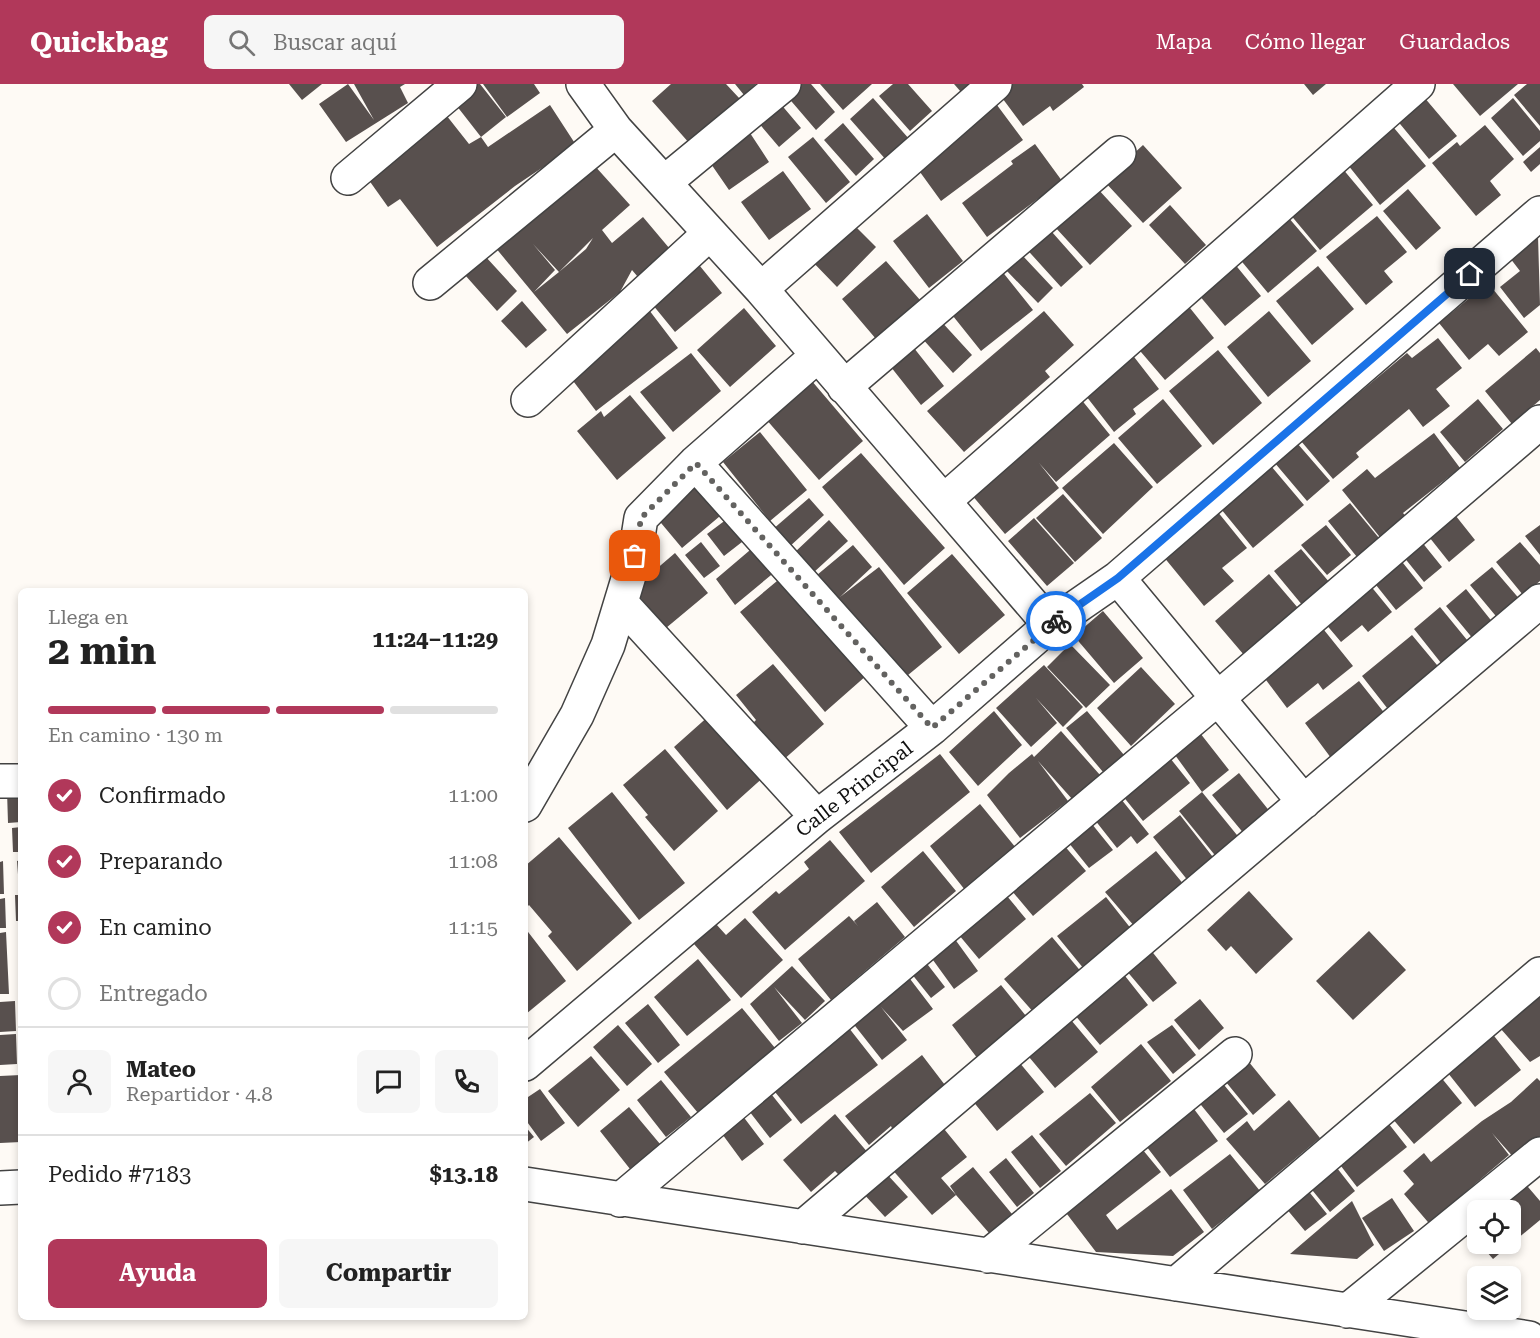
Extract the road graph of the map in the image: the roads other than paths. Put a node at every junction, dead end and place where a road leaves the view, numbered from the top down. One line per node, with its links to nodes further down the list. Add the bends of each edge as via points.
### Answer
1 (460, 84): 8 (street)
2 (583, 84): 6 (street)
3 (784, 84): 9 (street)
4 (995, 84): 13 (street)
5 (1418, 84): 19 (street)
6 (616, 130): 9 (street); 12 (street)
7 (1119, 153): 15 (street)
8 (348, 178)
9 (665, 182): 11 (street)
10 (1540, 213): 20 (street, Calle Principal)
11 (708, 234): 13 (street); 16 (street)
12 (430, 283)
13 (761, 289): 14 (street)
14 (818, 356): 15 (street); 18 (street)
15 (844, 387): 19 (street)
16 (528, 400)
17 (1540, 422): 24 (street)
18 (696, 463): 22 (street, via 641,518); 25 (street)
19 (944, 501): 23 (street)
20 (1118, 578): 23 (street, Calle Principal); 24 (street)
21 (1540, 601): 29 (street)
22 (622, 604): 28 (street, via 577,715); 30 (street)
23 (1050, 625): 25 (street, Calle Principal)
24 (1218, 698): 29 (street); 38 (street)
25 (932, 728): 30 (street, Calle Principal)
26 (0, 781): 27 (street)
27 (18, 781)
28 (528, 800)
29 (1304, 802): 39 (street)
30 (817, 817): 33 (street, Calle Principal)
31 (1540, 974): 41 (street)
32 (1235, 1054): 40 (street)
33 (528, 1061)
34 (1540, 1154): 42 (street)
35 (528, 1185): 38 (street)
36 (18, 1187): 37 (street)
37 (0, 1188)
38 (620, 1200): 39 (street)
39 (803, 1227): 40 (street)
40 (988, 1256): 41 (street)
41 (1176, 1284): 42 (street)
42 (1347, 1311): 44 (street)
43 (1540, 1324): 44 (street)
44 (1527, 1338)

